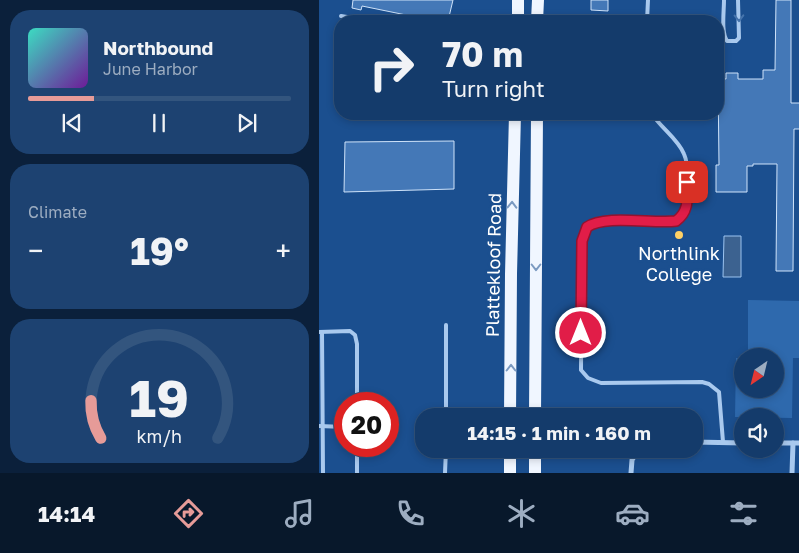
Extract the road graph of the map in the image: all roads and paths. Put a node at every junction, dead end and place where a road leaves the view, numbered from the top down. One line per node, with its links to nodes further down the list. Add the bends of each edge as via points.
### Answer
1 (518, 0): 6 (main road)
2 (537, 0): 7 (main road)
3 (648, 0): 8 (lane)
4 (724, 0): 5 (lane, one-way to 4, via 739,38 736,41 725,39)
5 (739, 0)
6 (518, 15)
7 (537, 15)
8 (647, 15)
9 (515, 120): 16 (main road, Plattekloof Road, one-way to 9)
10 (537, 120): 17 (main road, one-way to 17)
11 (657, 120): 21 (lane, via 687,162 685,212 676,221 614,221 587,227 582,241 581,370 588,378 601,382 709,384 719,392)
12 (446, 325): 15 (lane)
13 (321, 332): 14 (lane, via 350,331 355,335); 18 (lane)
14 (357, 392)
15 (446, 408)
16 (510, 408)
17 (535, 408)
18 (321, 426): 19 (lane); 31 (lane)
19 (334, 427)
20 (703, 442): 21 (street)
21 (723, 442): 22 (street)
22 (734, 442)
23 (784, 443): 24 (street)
24 (793, 443): 25 (street); 37 (street)
25 (799, 443)
26 (357, 457): 32 (lane)
27 (446, 458): 33 (lane)
28 (510, 458): 34 (main road)
29 (535, 458): 35 (main road)
30 (633, 458): 36 (street)
31 (323, 473)
32 (357, 473)
33 (445, 473)
34 (510, 473)
35 (535, 473)
36 (631, 473)
37 (792, 473)

